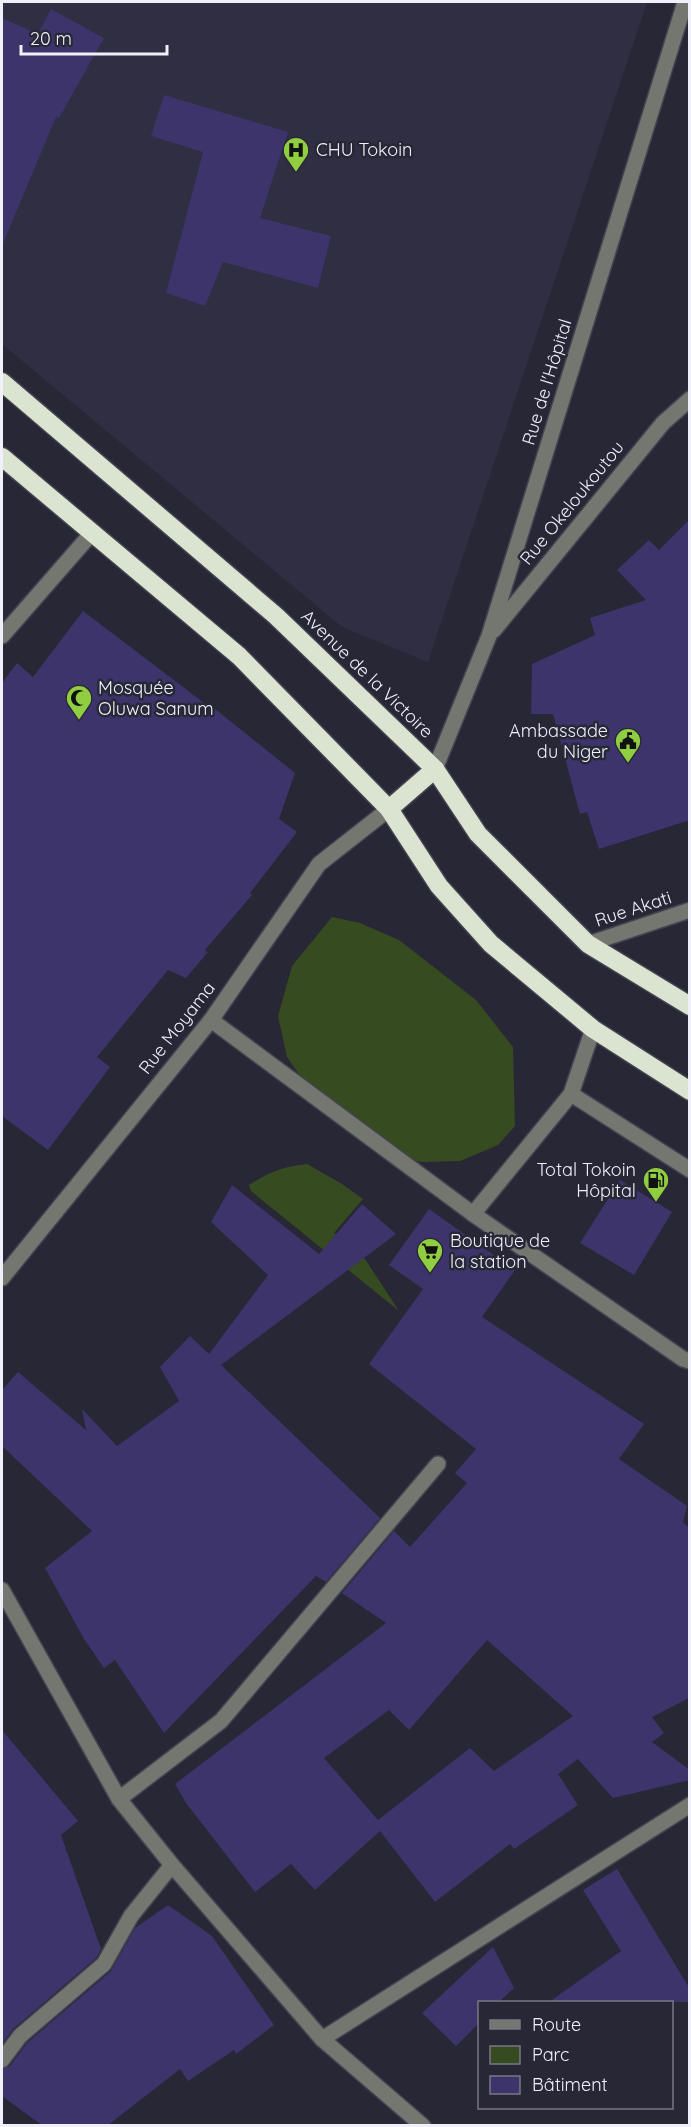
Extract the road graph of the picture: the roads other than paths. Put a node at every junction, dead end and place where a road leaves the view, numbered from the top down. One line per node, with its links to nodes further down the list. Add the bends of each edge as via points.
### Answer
1 (685, 2): 7 (street, Rue de l'Hôpital)
2 (2, 382): 8 (highway, Avenue de la Victoire, via 276,616)
3 (690, 399): 7 (street, Rue Okeloukoutou, via 663,423)
4 (2, 457): 5 (highway)
5 (91, 534): 6 (street); 9 (highway, via 239,656)
6 (2, 636)
7 (489, 636): 8 (street, Rue de l'Hôpital)
8 (435, 769): 9 (highway); 11 (highway, Avenue de la Victoire, via 478,834)
9 (389, 809): 13 (street, Rue Moyama, via 319,864); 14 (highway, via 440,886 490,944)
10 (690, 910): 11 (street, Rue Akati)
11 (588, 944): 12 (highway, Avenue de la Victoire)
12 (690, 1006)
13 (211, 1020): 18 (street); 19 (street, Rue Moyama)
14 (593, 1029): 15 (highway); 16 (street)
15 (690, 1091)
16 (571, 1094): 17 (street); 18 (street)
17 (690, 1170)
18 (472, 1214): 20 (street)
19 (2, 1278)
20 (690, 1361)
21 (438, 1464): 23 (street, via 221,1721)
22 (2, 1590): 23 (street)
23 (119, 1799): 25 (street)
24 (690, 1805): 26 (street)
25 (172, 1865): 26 (street); 27 (street, via 131,1916 104,1964 20,2036)
26 (322, 2039): 28 (street)
27 (2, 2060)
28 (423, 2126)

